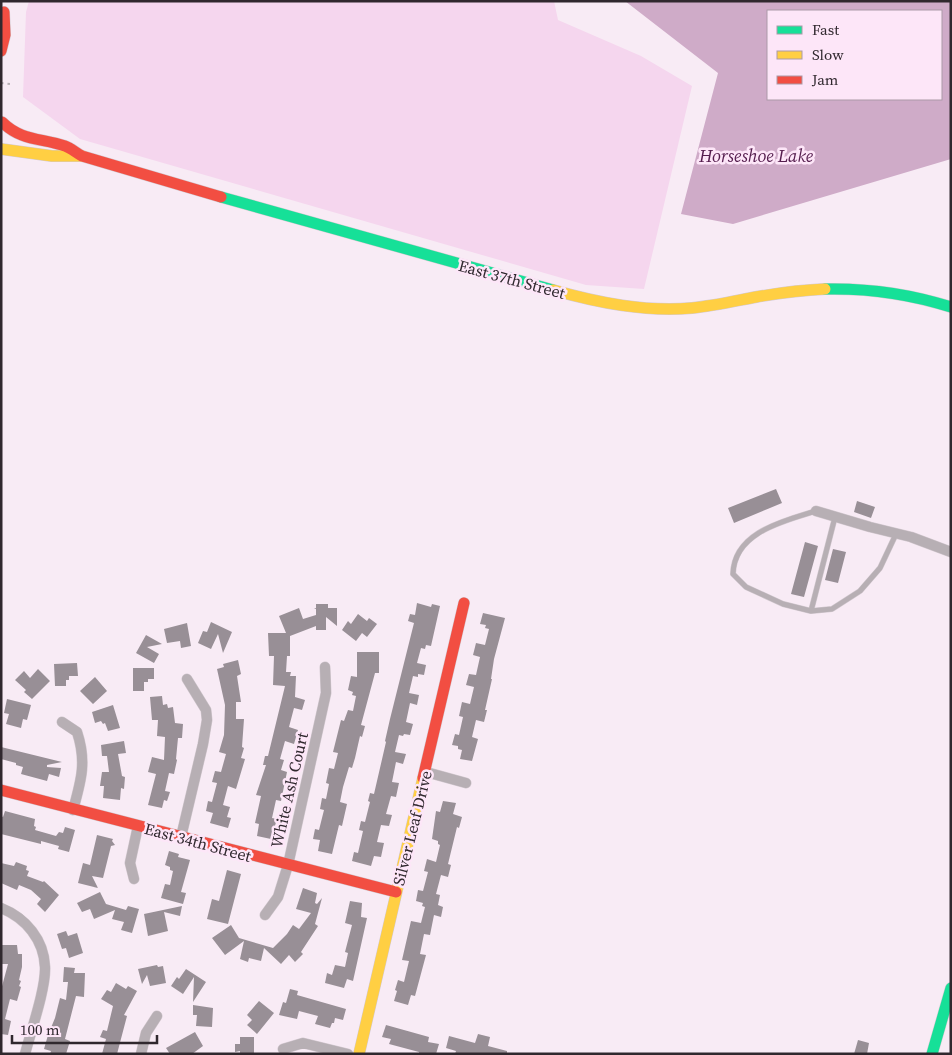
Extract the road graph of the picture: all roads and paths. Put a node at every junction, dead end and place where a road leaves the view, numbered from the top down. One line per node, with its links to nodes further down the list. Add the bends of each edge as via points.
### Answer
1 (4, 10): 2 (main road, via 5,35)
2 (1, 51)
3 (1, 83): 4 (path)
4 (11, 84)
5 (1, 121): 6 (main road); 8 (main road, East 37th Street, via 18,134 66,146)
6 (1, 128)
7 (1, 150): 8 (main road, East 37th Street, via 64,158)
8 (82, 156): 9 (main road, East 37th Street, via 596,302 632,307 691,308 769,294 830,288 872,289 925,298)
9 (951, 307)
10 (816, 511): 11 (street); 15 (lane, via 769,526 746,542 733,566 733,574 746,586 783,604)
11 (835, 517): 12 (street); 15 (lane)
12 (896, 534): 13 (street); 15 (lane, via 880,568 860,591 832,609)
13 (951, 552)
14 (464, 603): 19 (main road, Silver Leaf Drive)
15 (810, 610)
16 (325, 667): 25 (street, White Ash Court, via 326,693)
17 (187, 679): 24 (street, via 206,710 207,720)
18 (62, 722): 22 (street, via 77,732 83,756)
19 (426, 772): 20 (street); 27 (main road, Silver Leaf Drive)
20 (466, 783)
21 (1, 790): 22 (main road, East 34th Street)
22 (72, 810): 23 (main road, East 34th Street)
23 (138, 826): 24 (main road, East 34th Street); 26 (street, via 130,863)
24 (181, 837): 25 (main road, East 34th Street)
25 (288, 865): 27 (main road, East 34th Street); 29 (street, White Ash Court, via 278,897)
26 (134, 879)
27 (396, 892): 36 (main road, Silver Leaf Drive)
28 (1, 908): 33 (street, via 16,915 30,928 42,948 45,967)
29 (266, 915)
30 (951, 988): 37 (main road)
31 (157, 1016): 34 (street, via 146,1033)
32 (284, 1049): 35 (street, via 303,1043)
33 (25, 1054)
34 (141, 1054)
35 (348, 1054)
36 (359, 1054)
37 (932, 1054)

